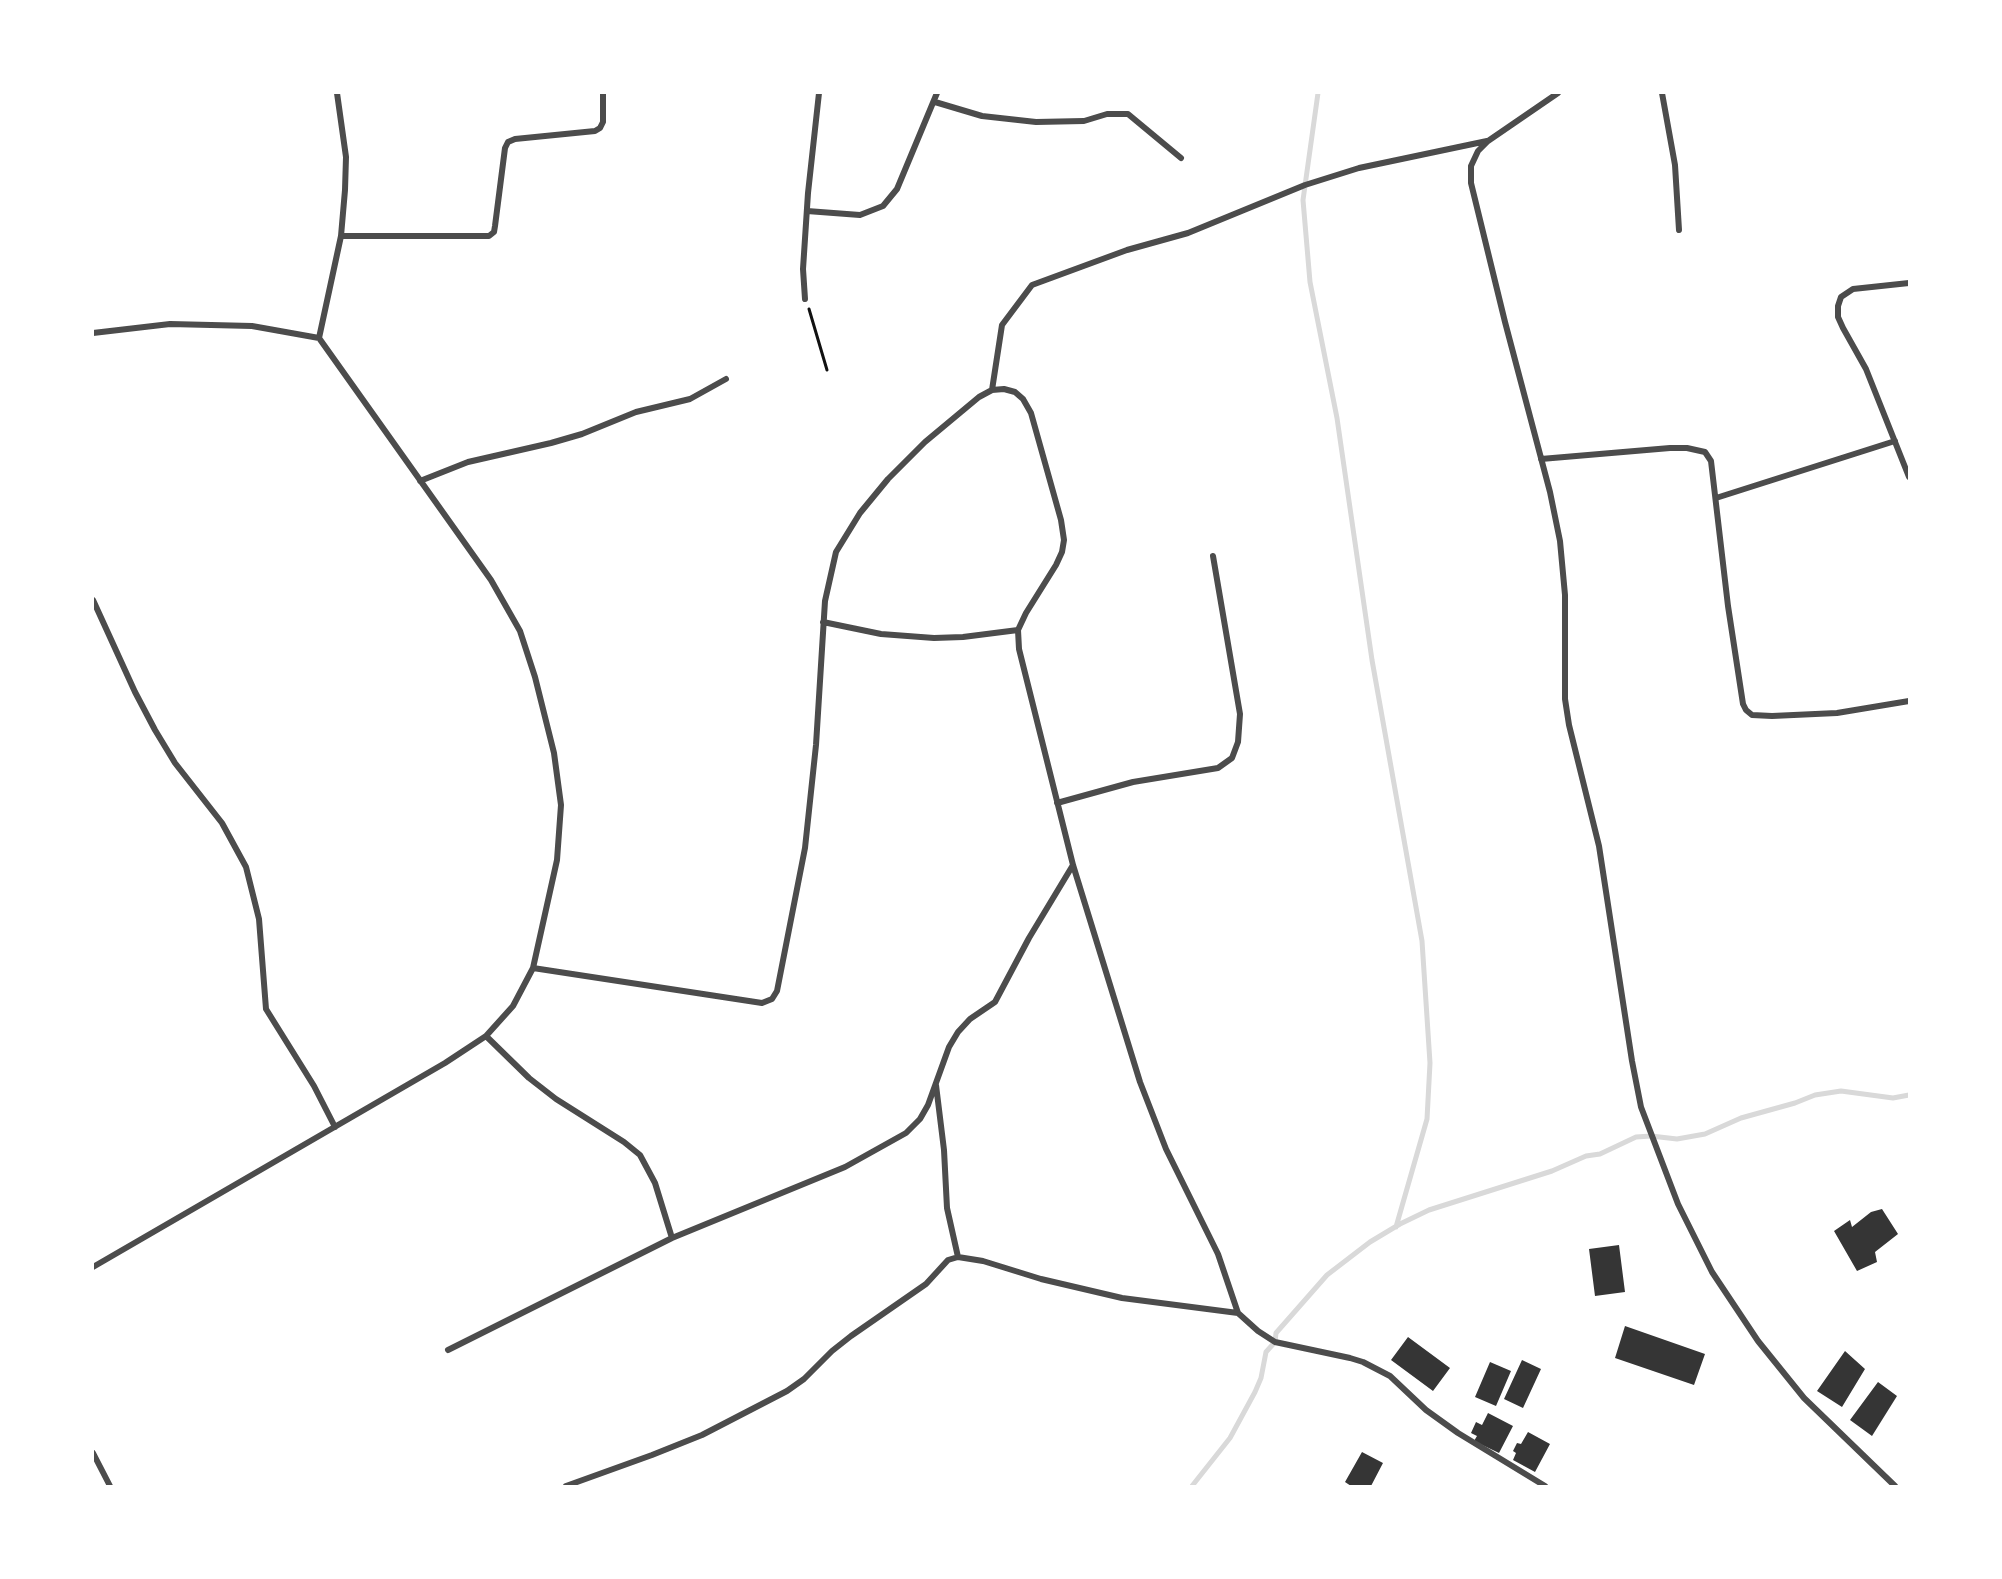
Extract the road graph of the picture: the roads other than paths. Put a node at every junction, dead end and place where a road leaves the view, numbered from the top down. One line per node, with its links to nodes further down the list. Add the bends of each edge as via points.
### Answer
1 (337, 93): 12 (street, via 346,157)
2 (603, 93): 12 (street, via 603,122 596,131 508,142 494,232 489,236)
3 (819, 93): 10 (street)
4 (937, 93): 7 (street)
5 (1558, 93): 8 (street)
6 (1662, 93): 11 (street, via 1676,165)
7 (935, 102): 9 (street, via 982,116 1036,122 1084,121 1107,114 1128,114); 10 (street, via 897,189 883,206 860,215)
8 (1488, 141): 18 (street, via 1359,168 1305,184 1188,233 1127,250 1032,285 1002,325); 20 (street, via 1471,166 1471,183)
9 (1182, 159)
10 (807, 211): 14 (street)
11 (1679, 230)
12 (341, 236): 16 (street)
13 (1909, 283): 19 (street, via 1853,289 1841,297 1838,306 1838,317 1866,369)
14 (805, 299)
15 (93, 333): 16 (street, via 170,324 252,326)
16 (319, 338): 22 (street)
17 (726, 379): 22 (street, via 690,399 619,418 552,443 468,462)
18 (992, 390): 26 (street, via 925,442 860,513 836,552); 27 (street, via 1004,388 1014,392 1031,412 1064,540 1056,565)
19 (1895, 441): 21 (street); 23 (street)
20 (1541, 459): 23 (street, via 1670,448 1698,450 1711,461); 44 (street, via 1560,541 1569,725 1599,846 1644,1116 1678,1204 1712,1272 1758,1341 1804,1398)
21 (1909, 477)
22 (420, 481): 31 (street, via 491,580 520,631 554,753 561,805 557,860)
23 (1716, 498): 28 (street, via 1728,606 1746,710 1760,716 1837,713)
24 (1213, 556): 29 (street, via 1240,714 1238,742 1232,758 1218,768 1133,782)
25 (93, 600): 34 (street, via 155,730 175,764 222,823 246,867 260,919 266,1009 314,1086)
26 (823, 622): 27 (street, via 881,634 934,638); 31 (street, via 805,848 777,991 772,999 762,1003)
27 (1018, 630): 29 (street, via 1019,649)
28 (1909, 701)
29 (1057, 802): 30 (street)
30 (1073, 866): 33 (street, via 995,1002 958,1032); 38 (street, via 1140,1082 1166,1149 1218,1254)
31 (534, 968): 32 (street, via 513,1006)
32 (486, 1035): 34 (street, via 446,1063); 35 (street, via 556,1099 640,1155 655,1183)
33 (936, 1085): 35 (street, via 920,1119 906,1132 845,1167); 36 (street, via 947,1208)
34 (334, 1127): 37 (street)
35 (672, 1238): 39 (street)
36 (958, 1257): 38 (street, via 1122,1298); 42 (street, via 948,1260 926,1284 845,1341 787,1391 702,1434)
37 (93, 1267)
38 (1238, 1313): 43 (street, via 1275,1342 1350,1358 1390,1376 1449,1427)
39 (448, 1350)
40 (93, 1453): 41 (street)
41 (110, 1486)
42 (566, 1486)
43 (1545, 1486)
44 (1894, 1486)

